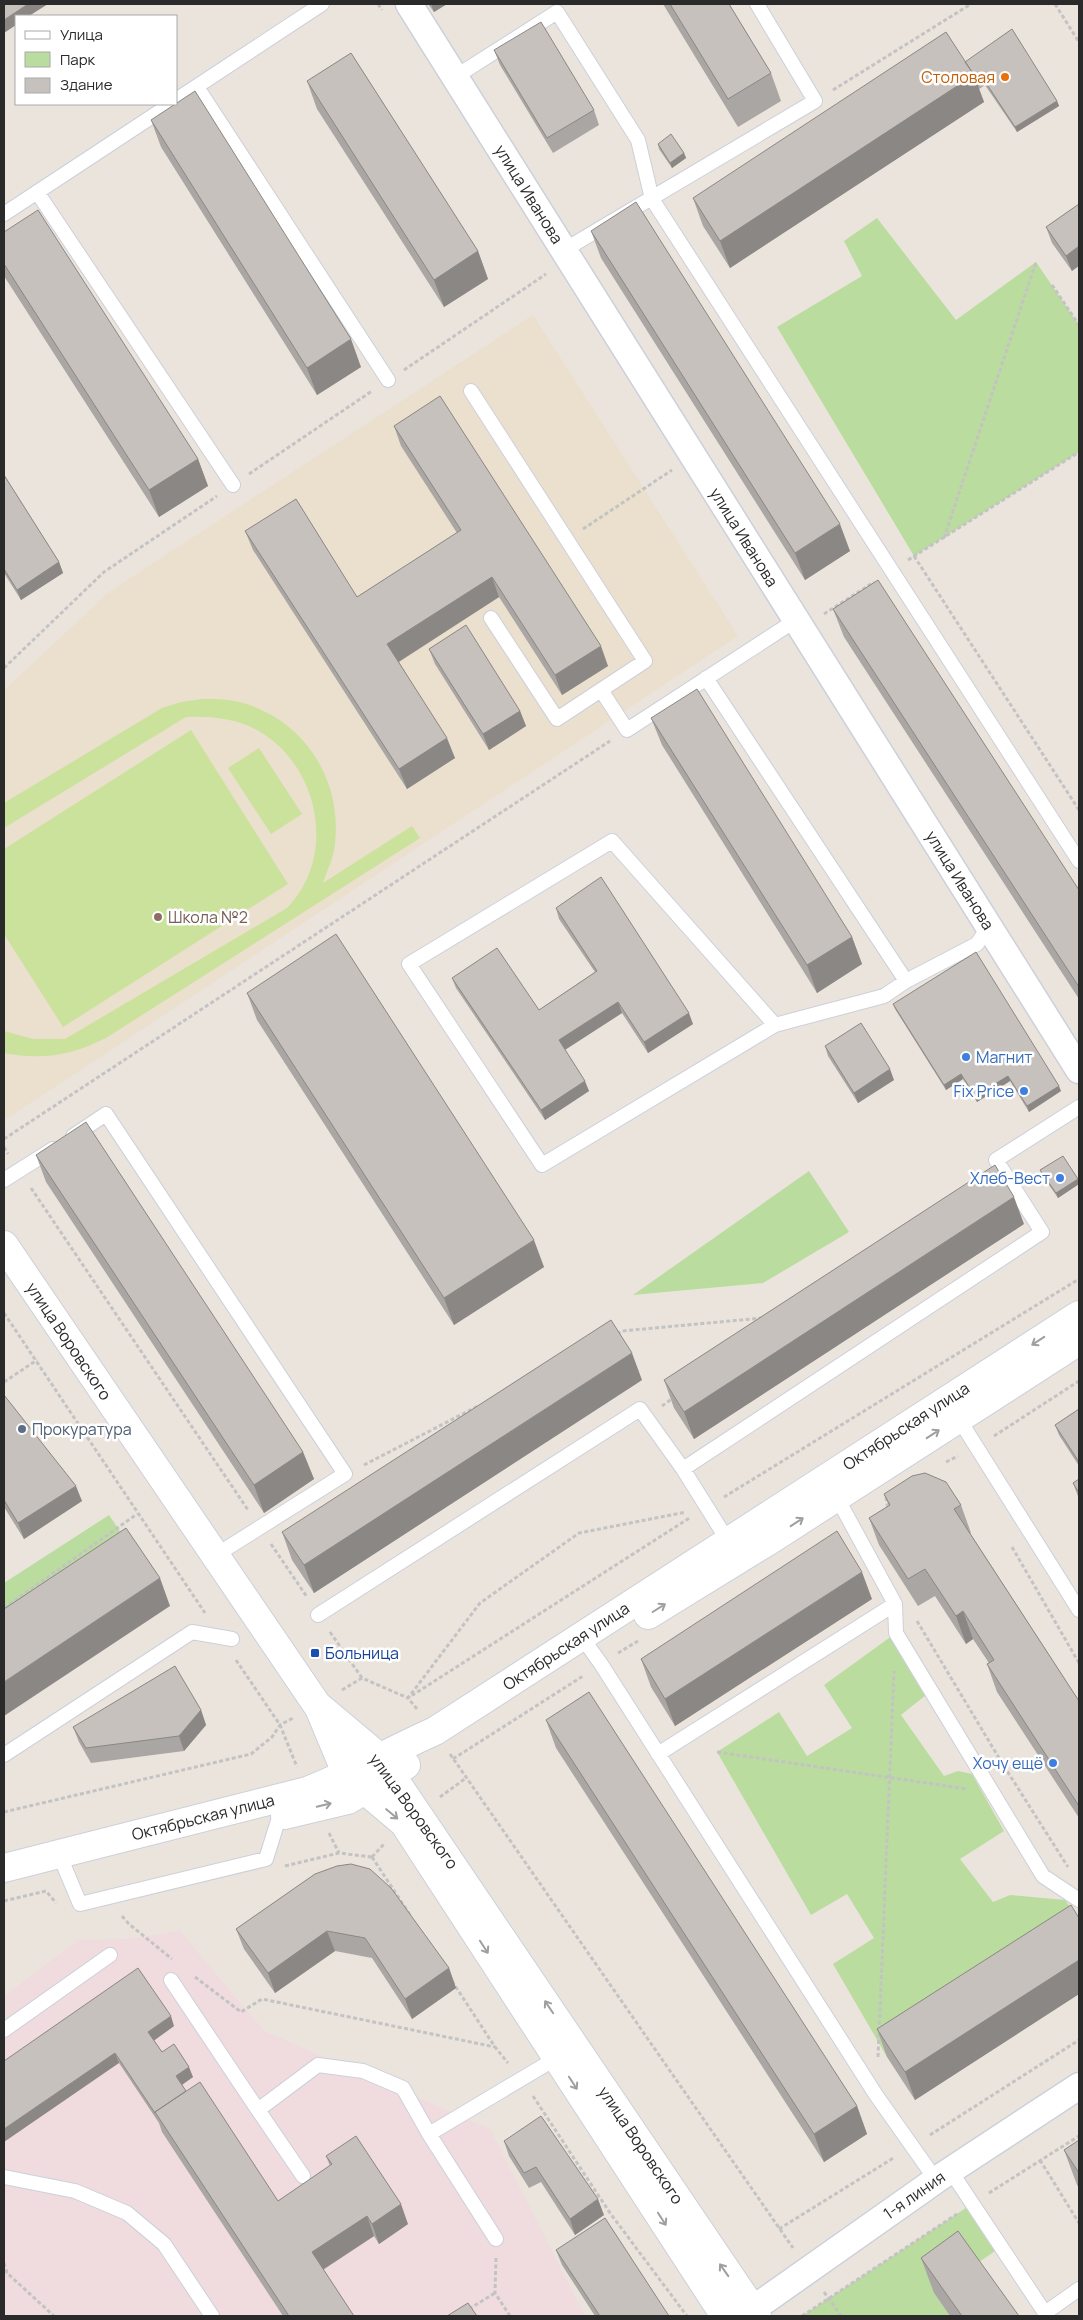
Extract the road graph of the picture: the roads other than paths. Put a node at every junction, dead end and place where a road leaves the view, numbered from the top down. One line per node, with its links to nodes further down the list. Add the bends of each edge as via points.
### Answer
1 (322, 4): 5 (lane)
2 (410, 4): 4 (street, улица Иванова)
3 (757, 4): 9 (lane, via 815,100)
4 (455, 77): 9 (lane, via 557,12 638,140); 11 (street, улица Иванова)
5 (197, 87): 6 (lane); 12 (lane)
6 (178, 99)
7 (169, 105): 8 (lane)
8 (37, 192): 10 (lane); 14 (lane)
9 (652, 199): 11 (lane); 19 (lane)
10 (4, 214)
11 (564, 250): 16 (street, улица Иванова)
12 (388, 380)
13 (471, 391): 18 (lane, via 645,661)
14 (233, 485)
15 (491, 618): 18 (lane, via 557,719)
16 (808, 618): 17 (lane); 20 (street, улица Иванова)
17 (706, 678): 18 (lane, via 627,730); 21 (lane)
18 (602, 690)
19 (1079, 861)
20 (989, 926): 21 (lane, via 977,944); 23 (street, улица Иванова)
21 (906, 981): 22 (lane, via 884,996)
22 (775, 1026): 22 (lane, via 542,1165 409,964 612,841)
23 (1079, 1070)
24 (1079, 1107): 30 (lane, via 996,1160 1042,1232)
25 (4, 1180): 33 (lane, via 106,1114 345,1474)
26 (4, 1245): 33 (street, улица Воровского)
27 (1079, 1315): 29 (street, Октябрьская улица, one-way to 29)
28 (1079, 1342): 29 (street)
29 (953, 1409): 31 (street, Октябрьская улица); 35 (lane)
30 (683, 1469): 32 (lane); 36 (lane, via 640,1409)
31 (831, 1487): 32 (street, Октябрьская улица); 34 (lane); 38 (street, one-way to 31)
32 (728, 1541): 38 (street, Октябрьская улица)
33 (216, 1555): 39 (street, улица Воровского)
34 (894, 1604): 40 (lane); 48 (lane, via 896,1633 1043,1876)
35 (1079, 1610)
36 (318, 1614)
37 (226, 1638): 41 (lane, via 192,1632)
38 (586, 1643): 40 (lane); 42 (street, Октябрьская улица, via 438,1736)
39 (317, 1704): 42 (street, улица Воровского); 43 (street)
40 (658, 1754): 56 (lane, via 876,2095)
41 (4, 1755)
42 (385, 1765): 43 (street, Октябрьская улица); 52 (street, улица Воровского, one-way to 42)
43 (356, 1783): 44 (street, Октябрьская улица); 52 (street, one-way to 52, via 404,1823)
44 (297, 1802): 45 (street, Октябрьская улица); 45 (lane, via 266,1859 80,1904)
45 (62, 1861): 46 (street, Октябрьская улица); 47 (street)
46 (4, 1868)
47 (4, 1882)
48 (1079, 1900)
49 (110, 1955): 51 (lane)
50 (171, 1980): 54 (lane)
51 (4, 2030)
52 (566, 2052): 55 (lane); 61 (street, улица Воровского, one-way to 52); 64 (street, one-way to 64)
53 (1079, 2086): 56 (street, 1-я линия)
54 (258, 2110): 55 (lane, via 318,2065 363,2071 404,2088); 57 (lane)
55 (429, 2134): 59 (lane)
56 (943, 2175): 61 (street, 1-я линия, via 807,2269); 62 (lane, via 972,2204)
57 (303, 2176)
58 (4, 2177): 63 (lane, via 75,2190 127,2213 164,2244)
59 (496, 2239)
60 (1079, 2289): 62 (lane)
61 (755, 2313)
62 (1046, 2314)
63 (212, 2316)
64 (725, 2316)

